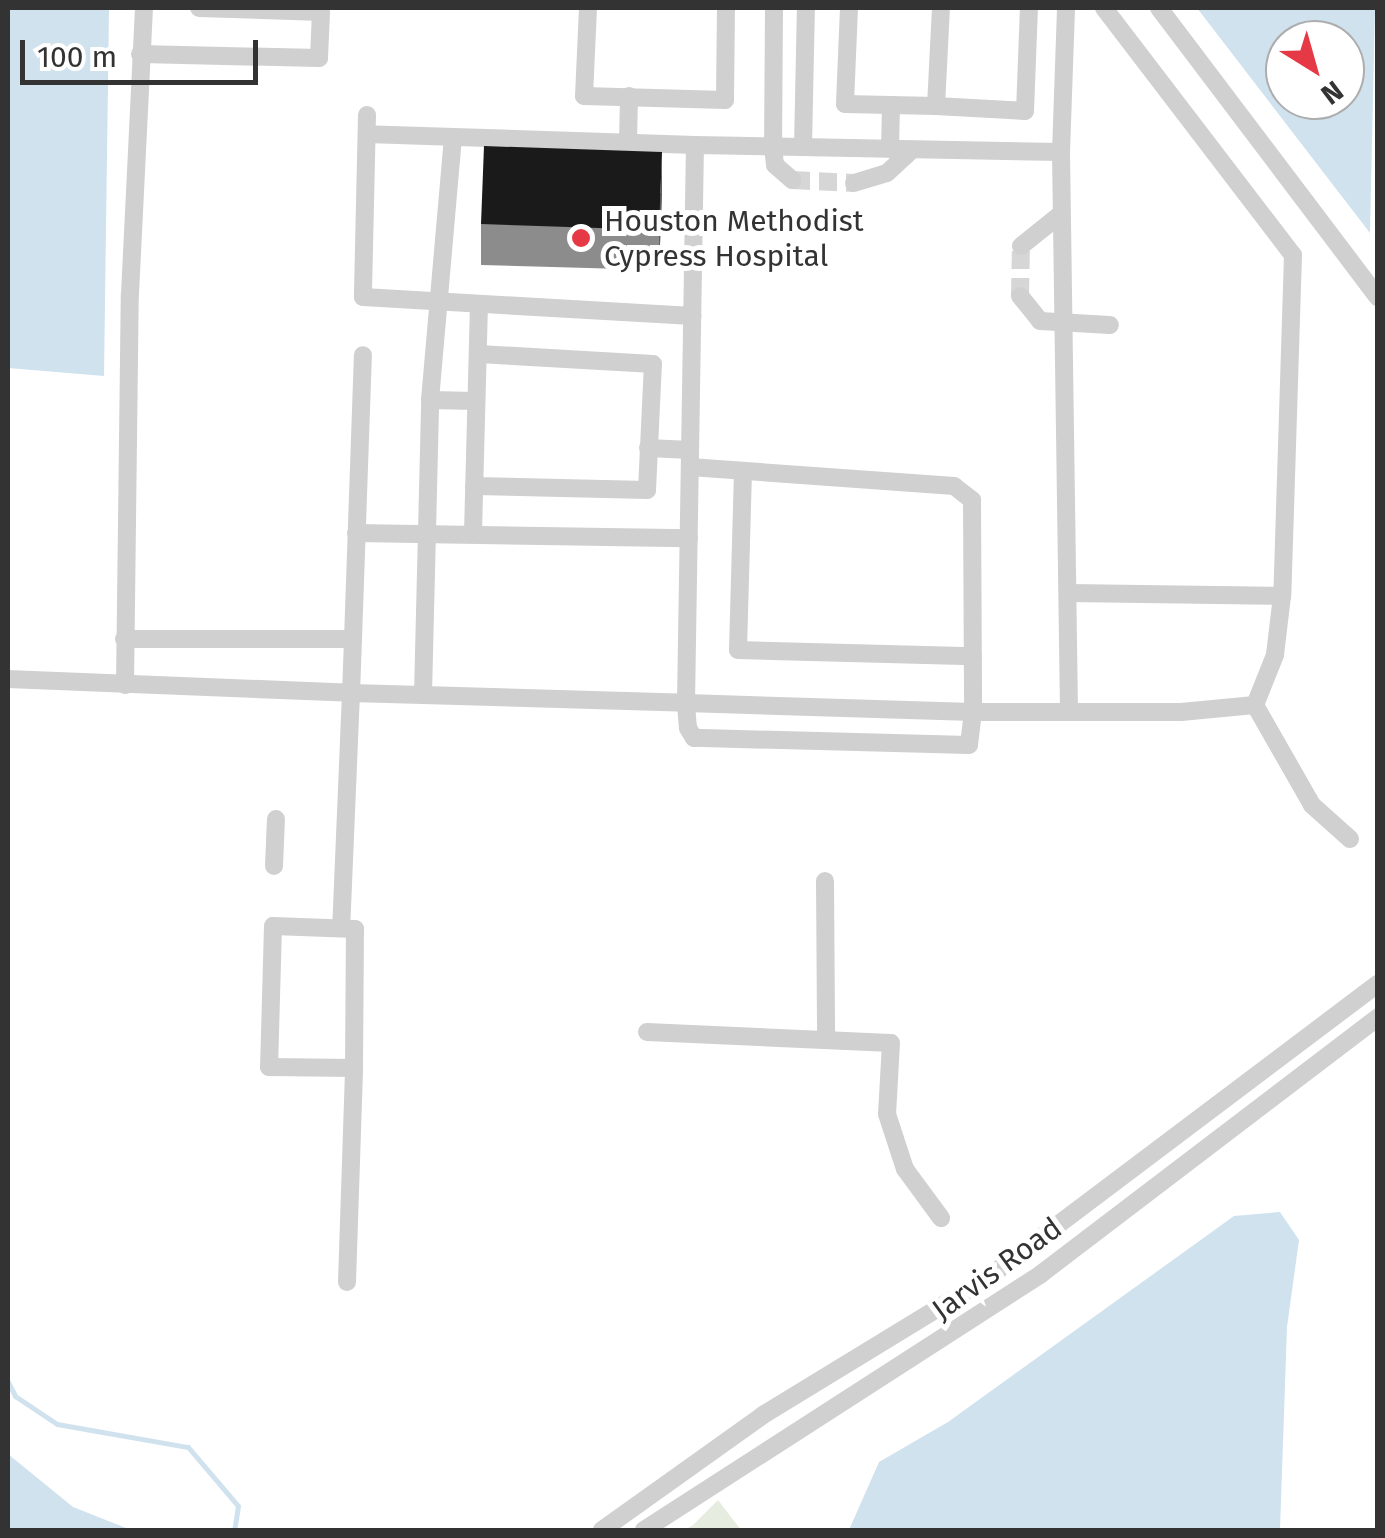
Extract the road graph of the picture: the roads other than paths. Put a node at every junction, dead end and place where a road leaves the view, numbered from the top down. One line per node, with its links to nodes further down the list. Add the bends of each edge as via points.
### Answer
1 (144, 8): 13 (street)
2 (199, 8): 13 (street, via 321,12 320,58)
3 (588, 8): 14 (street, via 584,96)
4 (726, 8): 14 (street, via 726,100)
5 (774, 8): 21 (street)
6 (806, 8): 22 (street)
7 (849, 8): 15 (street, via 845,104)
8 (941, 8): 16 (street)
9 (1030, 8): 16 (street, via 1025,111)
10 (1066, 8): 25 (street)
11 (1104, 8): 52 (street, via 1293,255)
12 (1159, 8): 33 (street)
13 (140, 54): 54 (street)
14 (628, 96): 19 (street)
15 (891, 105): 16 (street); 23 (street)
16 (936, 106)
17 (453, 137): 18 (street); 34 (street); 34 (street, via 367,124 362,297)
18 (521, 139): 19 (street); 26 (street)
19 (633, 143): 20 (street); 27 (street)
20 (695, 146): 21 (street); 36 (street)
21 (773, 146): 22 (street); 28 (street, via 775,164)
22 (803, 148): 23 (street)
23 (890, 149): 24 (street)
24 (912, 150): 25 (street); 29 (street, via 887,174)
25 (1061, 152): 30 (street)
26 (538, 165)
27 (630, 166)
28 (792, 180)
29 (854, 183)
30 (1061, 214): 31 (street); 37 (street)
31 (1021, 246)
32 (1020, 296): 37 (street, via 1029,314)
33 (1378, 298)
34 (440, 301): 35 (street); 41 (street)
35 (479, 304): 36 (street); 39 (street)
36 (692, 316): 44 (street)
37 (1062, 324): 38 (street); 51 (street)
38 (1110, 324)
39 (478, 354): 42 (street); 43 (street, via 653,364)
40 (363, 355): 48 (street)
41 (430, 400): 42 (street); 47 (street)
42 (476, 402): 46 (street)
43 (648, 448): 44 (street); 46 (street, via 647,490)
44 (690, 459): 45 (street); 50 (street)
45 (743, 472): 55 (street, via 954,486 972,500); 55 (street, via 738,650)
46 (474, 486): 49 (street)
47 (427, 532): 48 (street); 49 (street); 59 (street)
48 (356, 533): 53 (street)
49 (472, 533): 50 (street)
50 (689, 538): 60 (street)
51 (1068, 593): 52 (street); 63 (street)
52 (1282, 596): 61 (street, via 1275,655)
53 (353, 639): 54 (street); 58 (street)
54 (124, 640): 57 (street)
55 (973, 656): 62 (street)
56 (8, 680): 57 (street)
57 (125, 685): 58 (street)
58 (351, 693): 59 (street); 68 (street)
59 (423, 695): 60 (street)
60 (686, 703): 62 (street); 62 (street, via 694,738 963,749)
61 (1255, 705): 63 (street); 65 (street, via 1312,805)
62 (973, 712): 63 (street)
63 (1069, 712)
64 (276, 819): 66 (street)
65 (1350, 840)
66 (274, 866)
67 (824, 881): 72 (street)
68 (341, 927): 74 (street, via 355,929); 74 (street, via 273,926 270,1067)
69 (1378, 984): 73 (street, Jarvis Road)
70 (1378, 1017): 75 (street, Jarvis Road)
71 (647, 1032): 72 (street)
72 (826, 1039): 76 (street, via 892,1043 887,1114 905,1169)
73 (1271, 1066): 75 (street); 78 (street, Jarvis Road, via 924,1322 763,1415)
74 (354, 1068): 77 (street)
75 (1287, 1085): 79 (street, Jarvis Road, via 981,1316)
76 (940, 1218)
77 (347, 1282)
78 (668, 1481): 79 (street); 80 (street, Jarvis Road)
79 (682, 1501): 81 (street, Jarvis Road)
80 (602, 1530)
81 (644, 1530)

